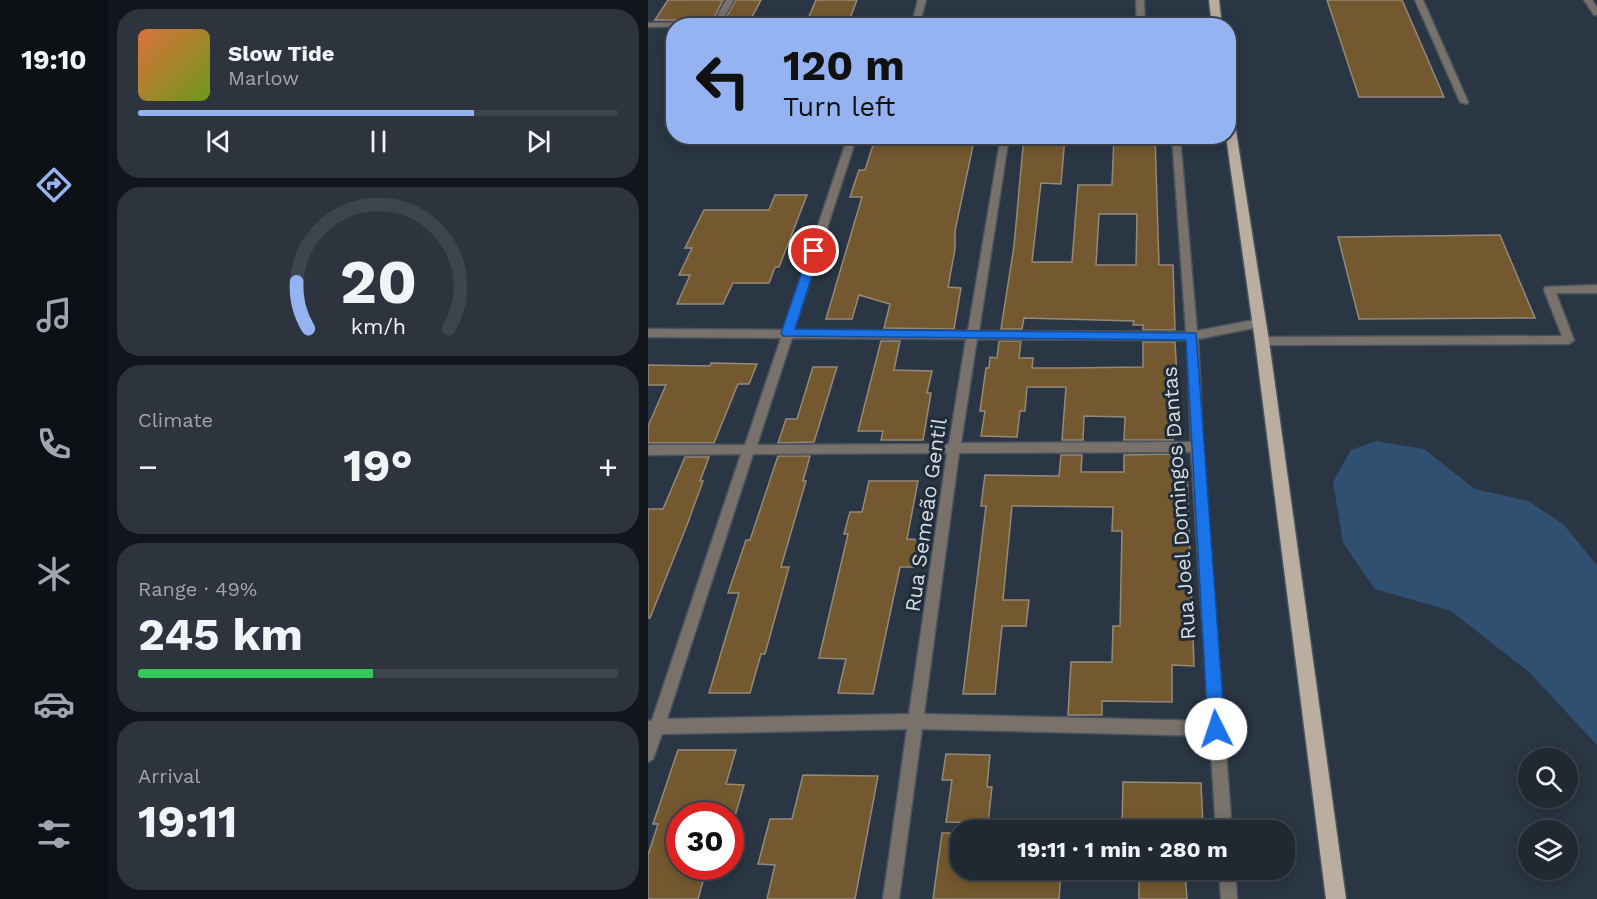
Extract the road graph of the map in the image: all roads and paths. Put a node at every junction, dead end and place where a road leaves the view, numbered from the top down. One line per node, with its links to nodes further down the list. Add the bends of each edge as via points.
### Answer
1 (730, 0): 8 (street)
2 (921, 0): 9 (street)
3 (1140, 0): 10 (street)
4 (1214, 0): 11 (main road)
5 (1419, 0): 14 (street)
6 (1588, 0): 7 (street)
7 (1597, 13)
8 (720, 18)
9 (917, 18)
10 (1141, 18)
11 (1216, 18)
12 (648, 25): 13 (street)
13 (666, 25)
14 (1464, 102)
15 (850, 144): 22 (street)
16 (1004, 144): 23 (street, Rua Semeão Gentil)
17 (1177, 144): 24 (street, Rua Joel Domingos Dantas)
18 (1233, 144): 20 (main road)
19 (1597, 289): 25 (street, via 1549,290 1569,340)
20 (1259, 324): 24 (street); 25 (main road)
21 (648, 333): 22 (street)
22 (787, 333): 23 (street); 29 (street)
23 (972, 334): 24 (street); 27 (street, Rua Semeão Gentil)
24 (1192, 336): 26 (street, Rua Joel Domingos Dantas)
25 (1262, 341): 38 (main road)
26 (1197, 447): 27 (street); 32 (street, Rua Joel Domingos Dantas)
27 (954, 448): 29 (street); 30 (street, Rua Semeão Gentil)
28 (648, 450): 29 (street)
29 (750, 450): 31 (street)
30 (917, 721): 31 (street); 32 (street); 36 (street, Rua Semeão Gentil)
31 (652, 727): 33 (street)
32 (1216, 729): 34 (street, Rua Joel Domingos Dantas)
33 (648, 754)
34 (1223, 820)
35 (1228, 880): 37 (street)
36 (891, 899)
37 (1229, 899)
38 (1336, 899)

